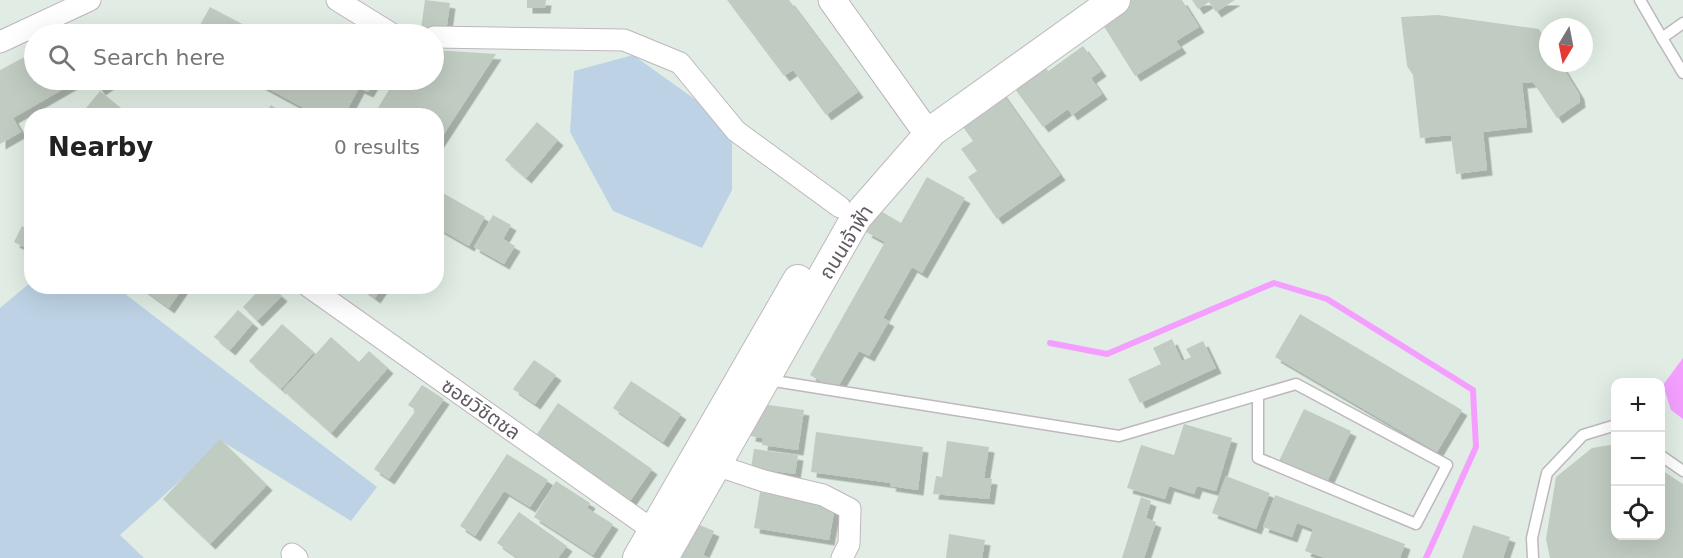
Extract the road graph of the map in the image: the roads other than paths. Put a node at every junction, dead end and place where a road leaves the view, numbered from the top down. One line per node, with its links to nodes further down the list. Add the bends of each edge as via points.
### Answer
1 (90, 0): 8 (street)
2 (337, 0): 9 (street)
3 (832, 0): 15 (street)
4 (1080, 0): 15 (main road, ถนนเจ้าฟ้า)
5 (1114, 0): 18 (main road, ถนนเจ้าฟ้า, via 932,131 856,218)
6 (1640, 0): 12 (lane)
7 (1683, 23): 12 (lane)
8 (39, 24)
9 (376, 24)
10 (24, 31): 13 (street)
11 (444, 37): 16 (street, via 624,40 680,63 736,131)
12 (1662, 38): 14 (lane)
13 (0, 42)
14 (1683, 73)
15 (920, 123): 16 (main road, ถนนเจ้าฟ้า)
16 (840, 207): 24 (main road, ถนนเจ้าฟ้า, via 742,375)
17 (319, 294): 24 (street, ซอยวิชิตชล)
18 (765, 379): 19 (lane, via 1119,436); 22 (main road, ถนนเจ้าฟ้า)
19 (1258, 395): 19 (lane, via 1258,458 1416,524 1447,465 1296,384)
20 (1611, 427): 27 (lane, via 1583,435 1547,473 1532,538)
21 (1665, 458): 23 (lane)
22 (716, 465): 24 (main road, ถนนเจ้าฟ้า); 26 (street, via 824,495 850,509 849,544)
23 (1683, 471)
24 (658, 544): 25 (main road, ถนนเจ้าฟ้า)
25 (638, 558)
26 (842, 558)
27 (1533, 558)

